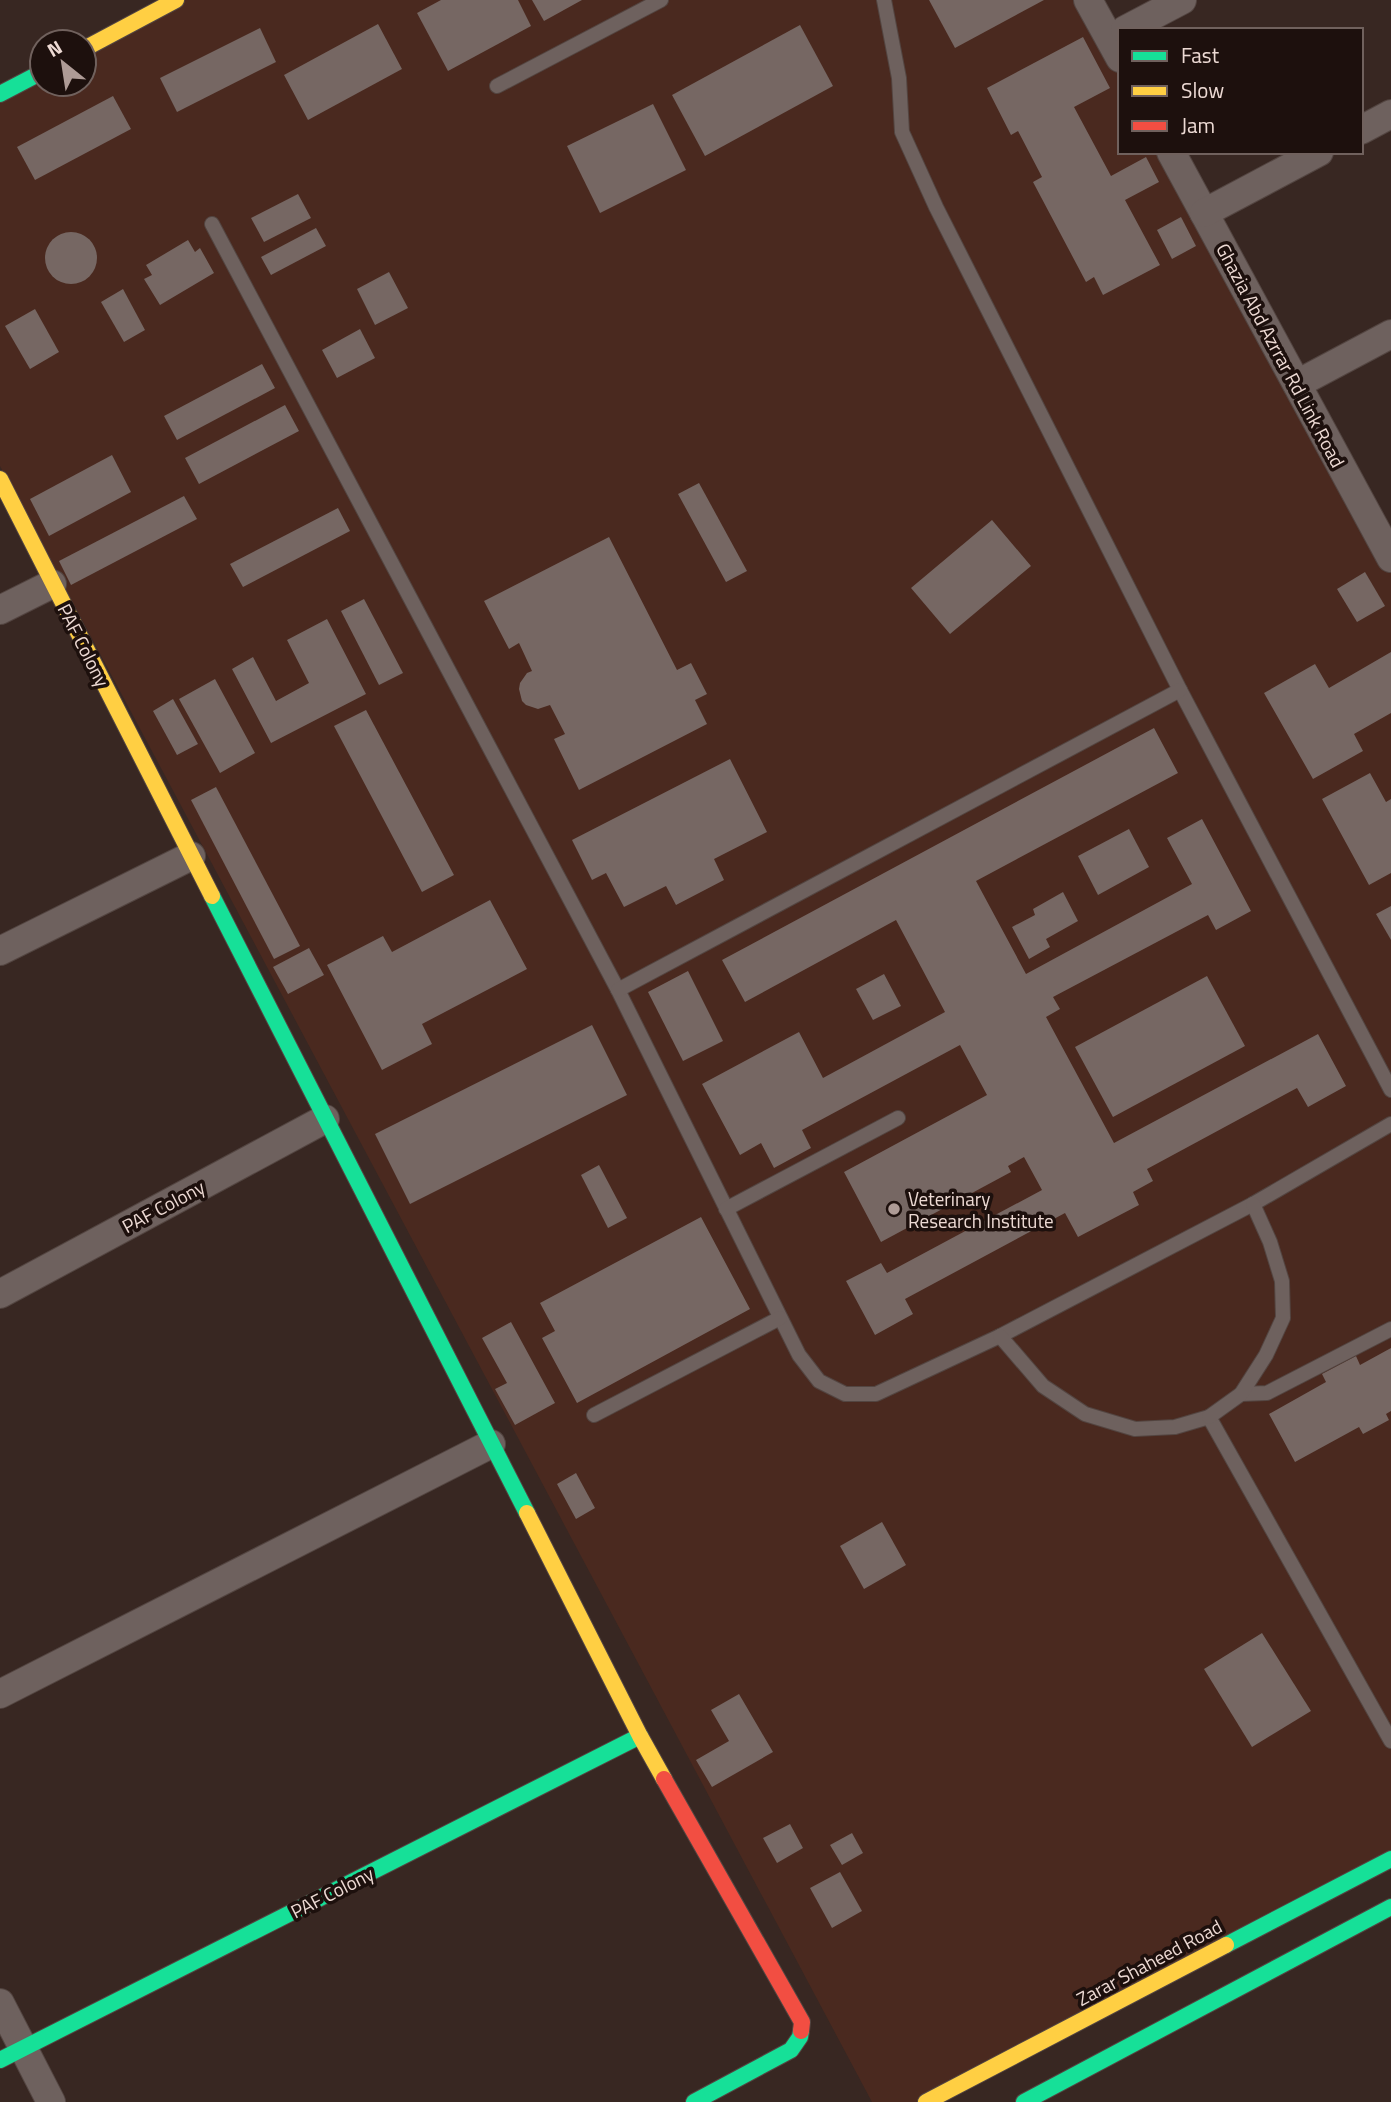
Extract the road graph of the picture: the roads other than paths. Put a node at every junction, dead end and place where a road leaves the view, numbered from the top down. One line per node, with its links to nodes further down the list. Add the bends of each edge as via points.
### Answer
1 (176, 0): 8 (street)
2 (660, 0): 10 (lane)
3 (884, 0): 24 (lane, via 900,78 902,132)
4 (1088, 0): 7 (street)
5 (1182, 0): 6 (street)
6 (1137, 28)
7 (1118, 40)
8 (98, 42)
9 (28, 79): 11 (street)
10 (497, 86)
11 (0, 94)
12 (1391, 114): 13 (street)
13 (1363, 129)
14 (1172, 154): 16 (street, Ghazia Abd Azrrar Rd Link Road)
15 (1315, 154): 16 (street)
16 (1204, 213): 19 (street, Ghazia Abd Azrrar Rd Link Road)
17 (212, 224): 27 (lane)
18 (1391, 334): 19 (street)
19 (1297, 384): 21 (street, Ghazia Abd Azrrar Rd Link Road)
20 (0, 479): 22 (street, PAF Colony)
21 (1391, 558)
22 (52, 584): 23 (street, PAF Colony); 25 (street, PAF Colony)
23 (0, 610)
24 (1180, 690): 27 (lane); 28 (lane)
25 (191, 856): 26 (street); 30 (street, PAF Colony)
26 (0, 951)
27 (618, 990): 33 (lane)
28 (1391, 1090)
29 (898, 1118): 33 (lane)
30 (325, 1119): 34 (street, PAF Colony); 41 (street, PAF Colony)
31 (1391, 1125): 32 (lane)
32 (1253, 1204): 37 (lane); 38 (lane, via 1282,1281 1283,1318)
33 (726, 1209): 35 (lane)
34 (0, 1294)
35 (780, 1318): 37 (lane, via 819,1381 845,1394 876,1394); 39 (lane)
36 (1391, 1329): 38 (lane, via 1267,1393)
37 (1000, 1336): 40 (lane, via 1043,1386 1086,1414 1135,1429 1175,1427)
38 (1241, 1394): 40 (lane)
39 (594, 1415)
40 (1209, 1417): 44 (lane)
41 (491, 1444): 42 (street); 43 (street, PAF Colony)
42 (0, 1695)
43 (640, 1736): 48 (street, PAF Colony); 50 (street, PAF Colony, via 802,2022 800,2037 791,2050)
44 (1391, 1741)
45 (1391, 1859): 51 (street, Zarar Shaheed Road)
46 (1391, 1907): 52 (street)
47 (0, 2003): 48 (street)
48 (12, 2054): 49 (street)
49 (51, 2102)
50 (694, 2102)
51 (926, 2102)
52 (1024, 2102)

